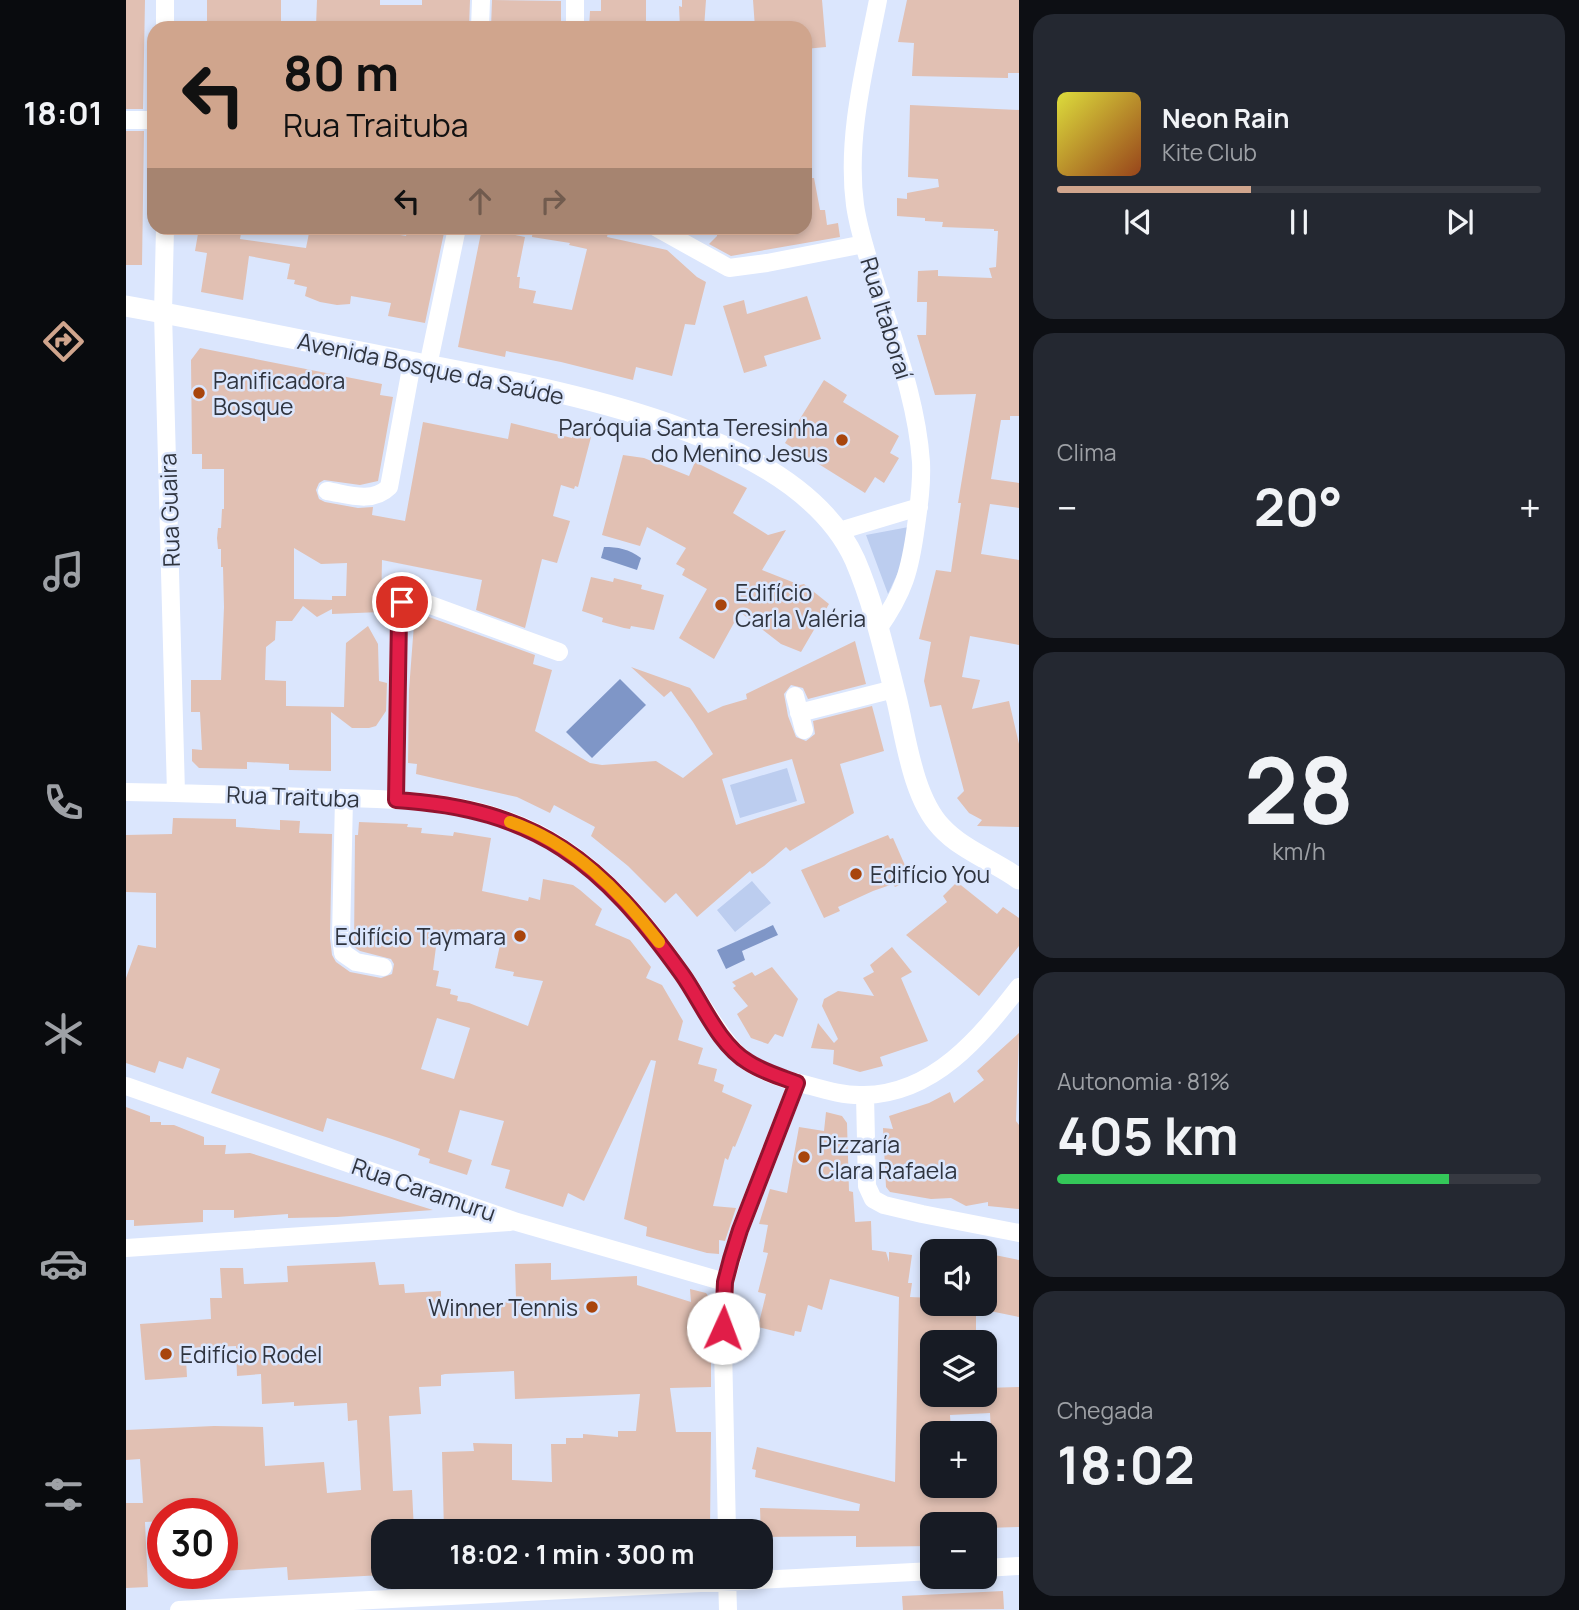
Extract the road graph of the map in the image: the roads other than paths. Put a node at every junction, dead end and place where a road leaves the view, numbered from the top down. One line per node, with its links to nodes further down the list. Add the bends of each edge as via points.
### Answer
1 (165, 0): 5 (street)
2 (481, 0): 6 (street)
3 (575, 0): 7 (street)
4 (878, 0): 13 (street, Rua Itaboraí, via 852,156)
5 (165, 21)
6 (480, 21)
7 (575, 21)
8 (126, 120): 9 (street)
9 (147, 120)
10 (164, 235): 15 (street, Rua Guaira)
11 (455, 235): 16 (street)
12 (670, 235): 13 (street, via 729,268)
13 (863, 244): 18 (street, Rua Itaboraí, via 909,389 921,464)
14 (126, 306): 15 (street, Avenida Bosque da Saúde)
15 (163, 313): 16 (street, Avenida Bosque da Saúde); 25 (street, Rua Guaira)
16 (420, 364): 17 (street, via 389,487 381,495 366,497); 19 (street, Avenida Bosque da Saúde, via 602,404 676,426 741,454 790,484)
17 (327, 491)
18 (919, 507): 19 (street); 20 (street, Rua Itaboraí, via 904,586)
19 (839, 531): 20 (street, Avenida Bosque da Saúde, via 855,561)
20 (878, 629): 22 (street, Avenida Bosque da Saúde)
21 (559, 652): 27 (street, via 416,600 402,602)
22 (894, 690): 23 (street); 28 (street, Avenida Bosque da Saúde, via 911,764 940,826 957,842)
23 (799, 713)
24 (126, 792): 25 (street, Rua Traituba)
25 (176, 793): 26 (street, Rua Traituba)
26 (344, 798): 27 (street, Rua Traituba); 29 (street, via 343,953 356,962)
27 (396, 800): 31 (street, Rua Traituba, via 492,816 540,834 569,852 636,913 733,1050 747,1062)
28 (1015, 871)
29 (383, 967)
30 (1019, 987): 33 (street, Rua Traituba, via 994,1020 945,1067 925,1080)
31 (797, 1083): 33 (street, Rua Traituba); 37 (street, via 740,1230)
32 (126, 1086): 34 (street, Rua Caramuru)
33 (865, 1096): 35 (street, via 866,1178 873,1199)
34 (517, 1222): 36 (street); 37 (street, Rua Caramuru)
35 (1019, 1233)
36 (126, 1248)
37 (725, 1282): 38 (street)
38 (727, 1519)
39 (1019, 1566): 40 (street)
40 (997, 1567)
41 (920, 1572): 42 (street)
42 (773, 1577)
43 (575, 1589): 45 (street)
44 (727, 1589): 47 (street)
45 (302, 1607): 46 (street)
46 (178, 1610)
47 (728, 1610)

